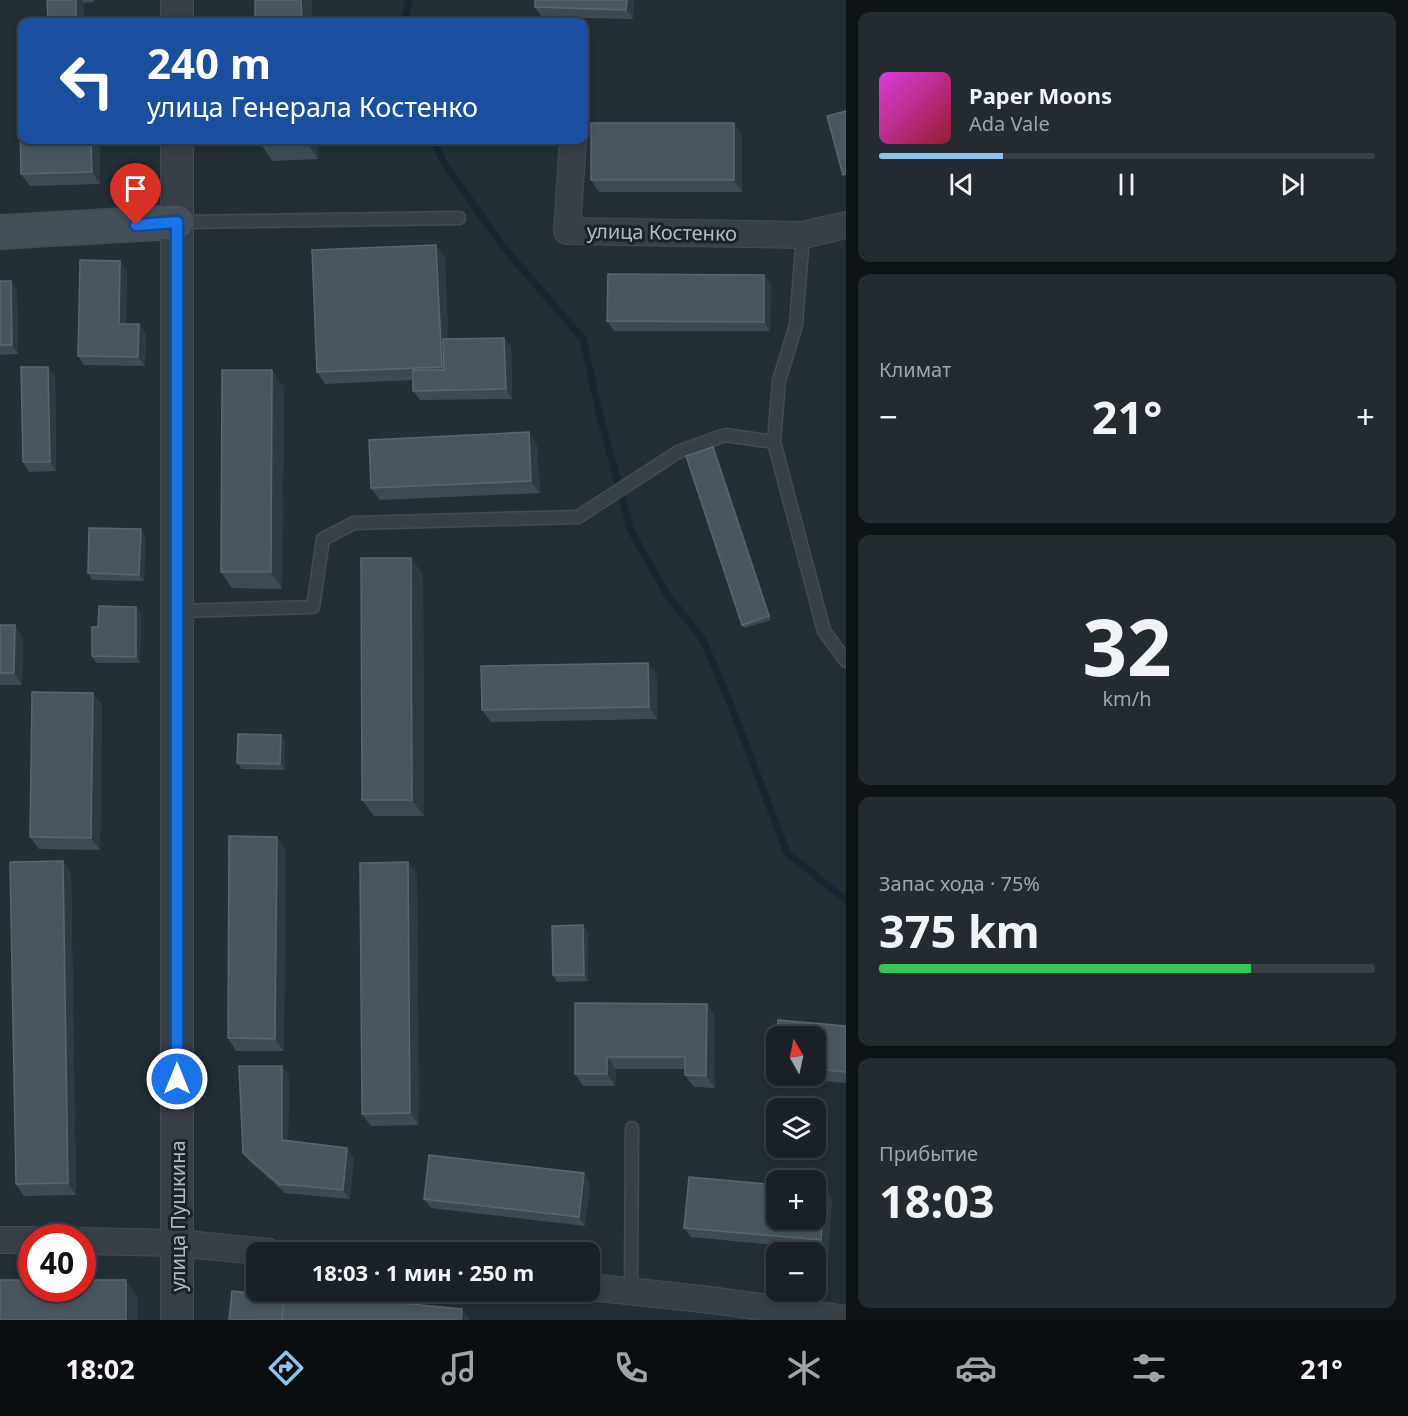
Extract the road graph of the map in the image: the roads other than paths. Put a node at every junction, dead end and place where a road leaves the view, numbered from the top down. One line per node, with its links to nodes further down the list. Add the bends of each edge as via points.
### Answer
1 (177, 0): 2 (street)
2 (177, 18)
3 (177, 144): 6 (street, улица Пушкина)
4 (573, 144): 9 (street, улица Костенко, via 567,231)
5 (459, 218): 6 (lane)
6 (177, 222): 8 (main road); 11 (street, улица Пушкина)
7 (846, 225): 9 (street, улица Костенко)
8 (0, 232)
9 (803, 235): 10 (lane, via 796,325 779,381)
10 (774, 442): 11 (lane, via 725,435 678,452 578,517 354,523 323,539 313,607); 12 (lane, via 824,631)
11 (177, 611): 17 (street, улица Пушкина)
12 (846, 661)
13 (632, 1128): 20 (lane)
14 (0, 1240): 15 (street)
15 (18, 1240)
16 (96, 1241): 17 (street)
17 (177, 1243): 18 (street); 22 (street, улица Пушкина)
18 (246, 1250)
19 (600, 1288): 20 (street)
20 (631, 1292): 21 (street)
21 (846, 1319)
22 (177, 1320)

